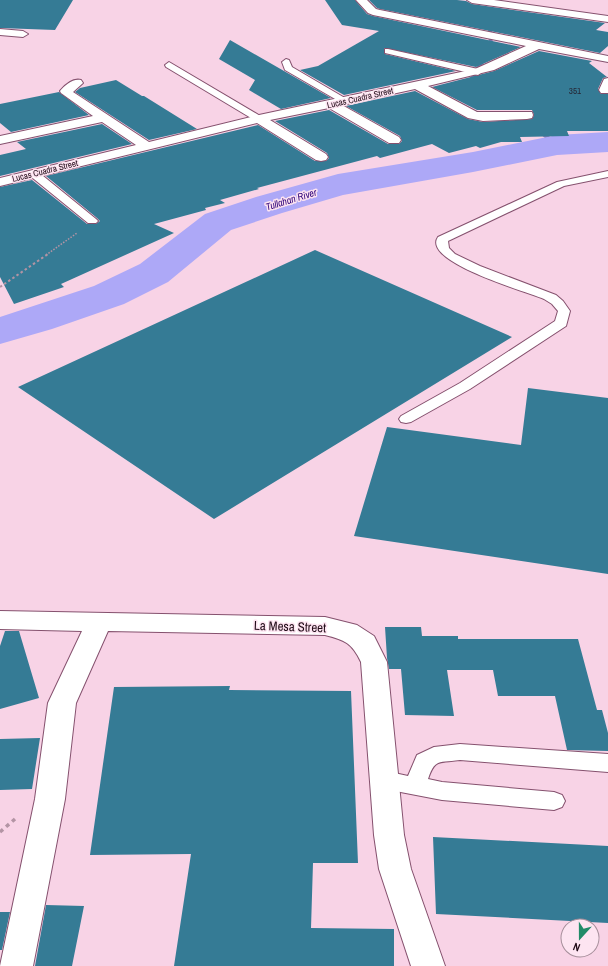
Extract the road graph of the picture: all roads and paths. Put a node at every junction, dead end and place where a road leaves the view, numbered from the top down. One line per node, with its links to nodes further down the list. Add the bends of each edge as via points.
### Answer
1 (361, 0): 6 (street, via 377,13)
2 (472, 0): 3 (street)
3 (608, 19)
4 (0, 32): 5 (street)
5 (23, 34)
6 (537, 45): 8 (street); 11 (street, Lucas Cuadra Street)
7 (388, 51): 11 (lane)
8 (608, 60)
9 (286, 62): 14 (lane, via 288,68)
10 (169, 65): 18 (lane)
11 (478, 72): 13 (street, Lucas Cuadra Street)
12 (77, 83): 17 (street, via 66,91 67,93)
13 (416, 85): 14 (street, Lucas Cuadra Street); 16 (street, via 473,115)
14 (345, 101): 15 (street, Lucas Cuadra Street)
15 (331, 104): 18 (street, Lucas Cuadra Street); 20 (street)
16 (527, 115)
17 (105, 117): 19 (street); 21 (street)
18 (259, 120): 21 (street, Lucas Cuadra Street); 22 (street)
19 (0, 140)
20 (394, 140)
21 (147, 146): 23 (street, Lucas Cuadra Street)
22 (321, 157)
23 (33, 173): 25 (street, Lucas Cuadra Street); 26 (lane)
24 (608, 174): 28 (lane, via 561,184 442,238 441,243 445,251 464,264 547,295 560,304 564,311 561,323 465,386)
25 (0, 182)
26 (92, 221): 27 (path)
27 (0, 287)
28 (406, 419)
29 (0, 620): 30 (street, La Mesa Street)
30 (98, 622): 32 (street, La Mesa Street, via 325,626 348,632 365,643 374,662); 35 (street, via 62,703 50,799)
31 (608, 763): 33 (lane, via 460,752 434,755 424,761)
32 (385, 780): 33 (lane); 36 (street, La Mesa Street, via 389,835 395,869)
33 (415, 786): 34 (lane, via 442,791)
34 (554, 801)
35 (16, 966)
36 (428, 966)

